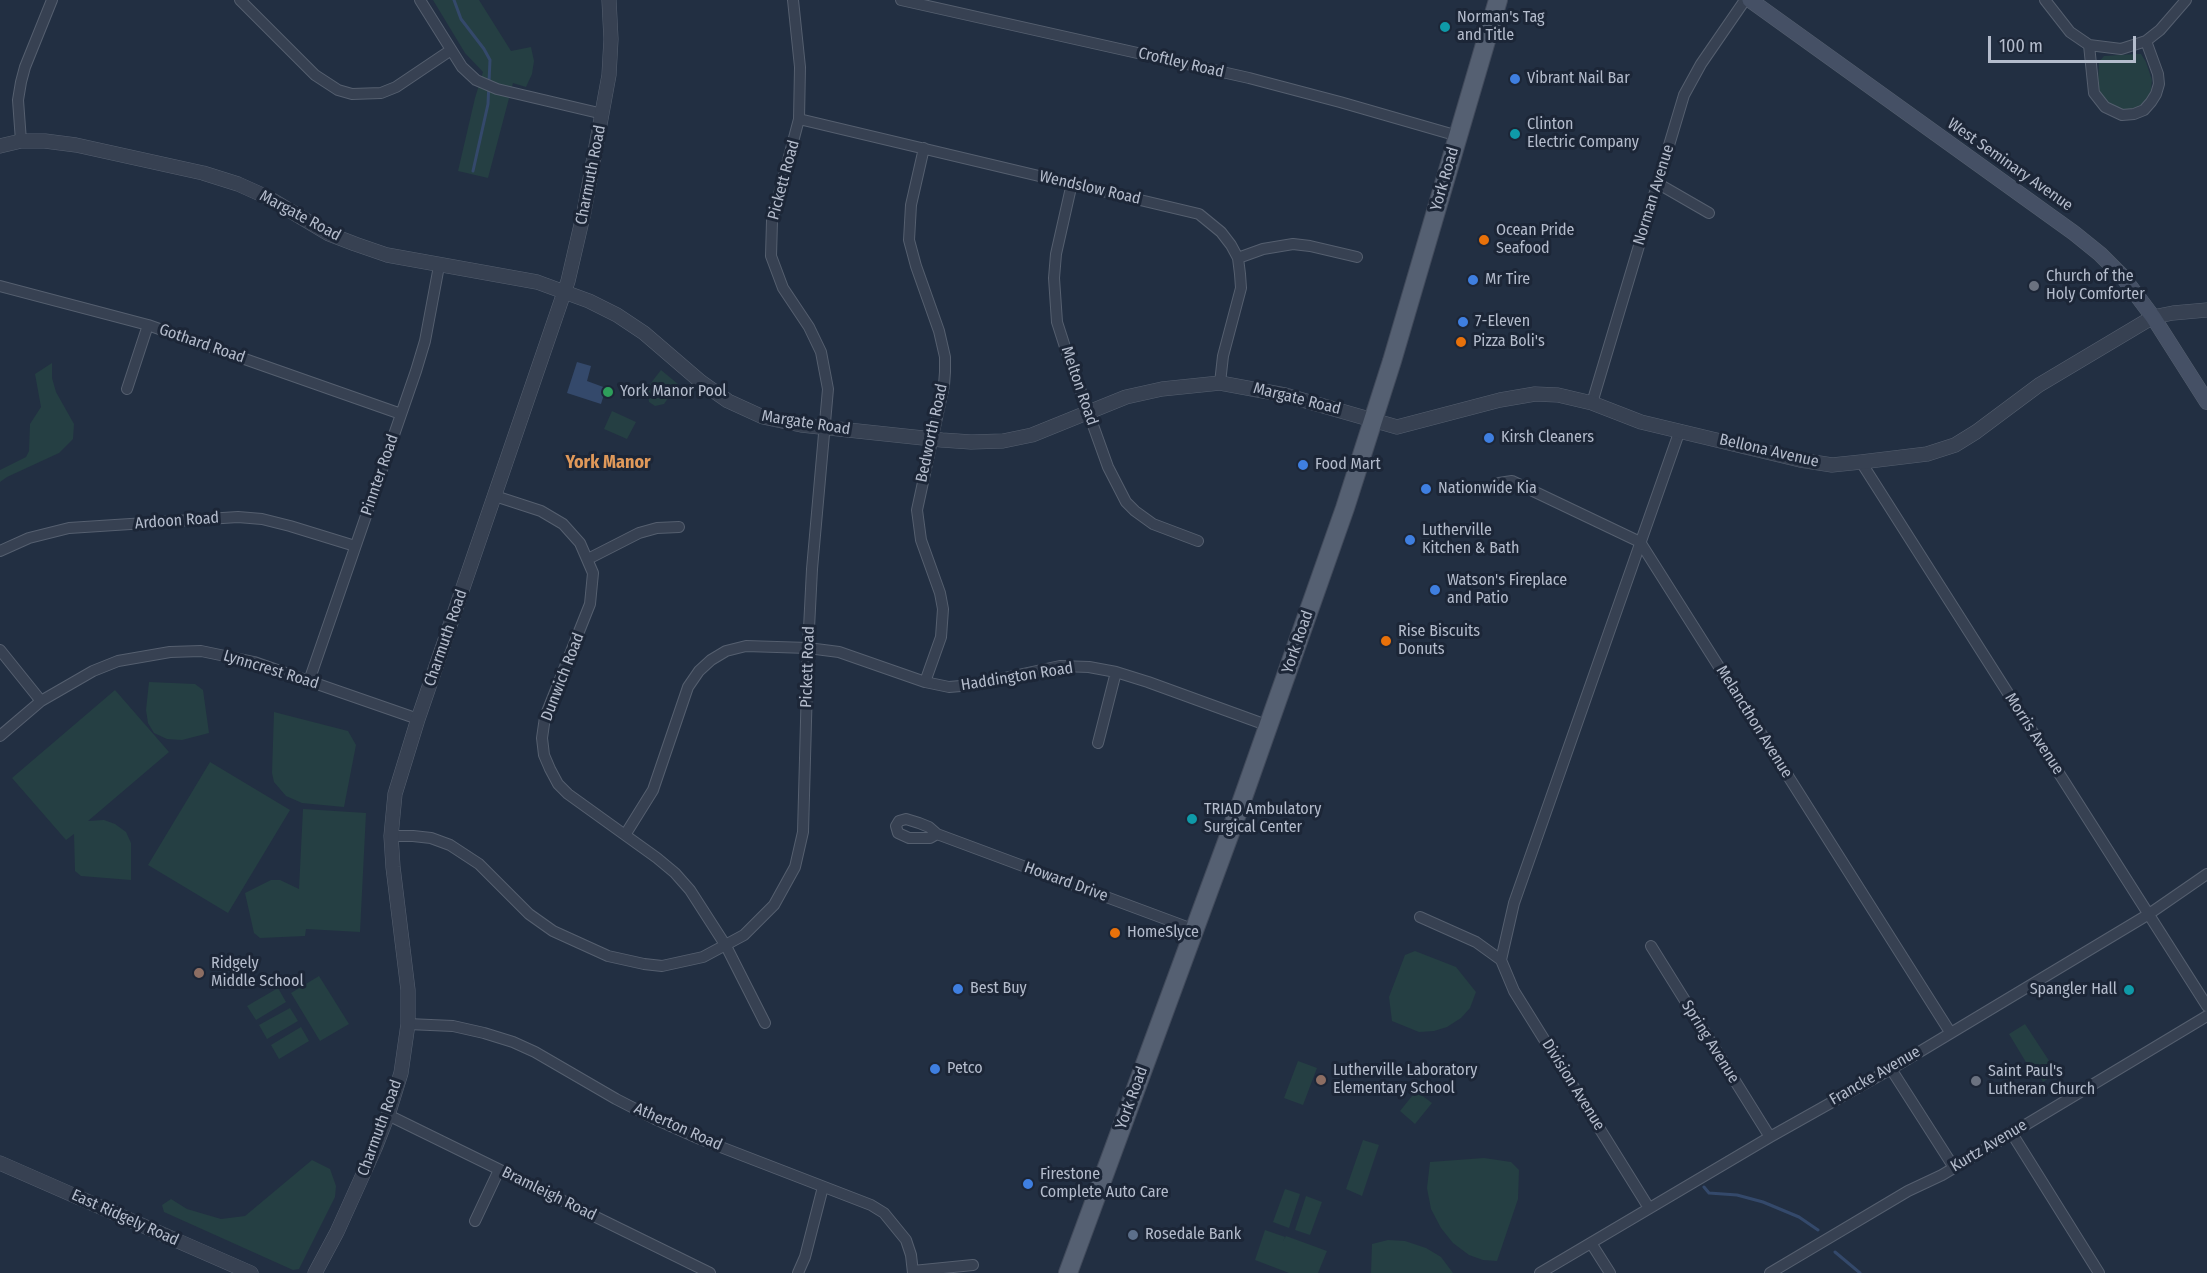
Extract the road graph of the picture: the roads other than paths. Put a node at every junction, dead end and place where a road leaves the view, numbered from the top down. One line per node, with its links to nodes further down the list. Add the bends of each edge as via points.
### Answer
1 (52, 0): 18 (street, via 23,74 18,100)
2 (240, 0): 14 (street, via 315,75 352,94 381,93 396,87)
3 (420, 0): 14 (street)
4 (609, 0): 15 (street, Charmuth Road, via 610,51)
5 (793, 0): 16 (street, Pickett Road, via 800,66)
6 (901, 0): 17 (street, Croftley Road, via 1249,78)
7 (1498, 0): 17 (main road, York Road)
8 (1745, 0): 22 (street, Norman Avenue, via 1690,81)
9 (1750, 0): 30 (main road, West Seminary Avenue, via 2086,242 2123,277)
10 (2045, 0): 13 (street, via 2070,32)
11 (2186, 0): 12 (street, via 2169,22)
12 (2146, 41): 13 (street, via 2121,49); 13 (street, via 2158,74 2156,94 2144,110 2122,115 2105,107 2094,93)
13 (2089, 45)
14 (451, 50): 15 (street, via 468,74 483,85)
15 (603, 114): 28 (street, Charmuth Road)
16 (799, 119): 20 (street, Wendslow Road); 39 (street, Pickett Road, via 772,221 771,256 778,279 823,357 828,389)
17 (1458, 136): 38 (main road, York Road)
18 (21, 141): 19 (street, Margate Road); 26 (street, Margate Road, via 76,145 203,173 267,197 329,234 387,255)
19 (0, 146)
20 (924, 148): 21 (street, Wendslow Road); 41 (street, Bedworth Road, via 909,228 911,252 945,357 944,385)
21 (1072, 183): 25 (street, Wendslow Road, via 1199,214 1221,232); 36 (street, Melton Road, via 1056,254 1055,300 1065,347)
22 (1658, 183): 23 (street); 35 (street, Norman Avenue)
23 (1709, 213)
24 (1357, 257): 25 (street, via 1293,244)
25 (1238, 258): 32 (street, Wendslow Road, via 1241,288)
26 (439, 266): 28 (street, Margate Road, via 537,282); 37 (street, Pinnter Road, via 425,341)
27 (0, 286): 31 (street, Gothard Road)
28 (565, 291): 39 (street, Margate Road, via 631,323 714,392 738,407 776,420); 44 (street, Charmuth Road)
29 (2207, 310): 30 (street, Bellona Avenue)
30 (2153, 317): 34 (main road, West Seminary Avenue); 42 (street, Bellona Avenue, via 2047,381 1955,445 1927,454)
31 (148, 325): 33 (street); 37 (street, Gothard Road)
32 (1220, 383): 36 (street, Margate Road, via 1126,397); 38 (street, Margate Road, via 1285,395)
33 (127, 389)
34 (2207, 402)
35 (1592, 403): 38 (street, Bellona Avenue, via 1535,394 1397,428); 40 (street, Bellona Avenue, via 1641,422)
36 (1088, 413): 41 (street, Margate Road, via 1032,435 1003,441); 46 (street, Melton Road, via 1126,502 1153,524)
37 (401, 414): 48 (street, Pinnter Road)
38 (1373, 421): 58 (main road, York Road)
39 (824, 428): 41 (street, Margate Road); 51 (street, Pickett Road)
40 (1680, 430): 42 (street, Bellona Avenue, via 1816,463); 47 (street)
41 (931, 439): 55 (street, Bedworth Road, via 919,492 918,523 940,593 943,623)
42 (1861, 462): 65 (street, Morris Avenue)
43 (1499, 483): 47 (street, via 1512,481)
44 (495, 496): 50 (street, Dunwich Road, via 552,516 572,533); 57 (street, Charmuth Road)
45 (679, 527): 50 (street, via 639,533)
46 (1198, 541)
47 (1640, 542): 70 (street, via 1514,903); 75 (street, Melancthon Avenue)
48 (355, 546): 49 (street, Ardoon Road, via 262,519 238,518 69,528 29,537); 54 (street, Pinnter Road)
49 (0, 551)
50 (588, 559): 62 (street, Dunwich Road, via 593,573 590,604 545,717 543,746 549,770 567,794)
51 (808, 648): 55 (street, Haddington Road, via 851,655); 62 (street, Haddington Road, via 746,646 726,651 699,670 680,705 653,790); 68 (street, Pickett Road, via 801,850 774,905)
52 (0, 650): 56 (street)
53 (1116, 672): 55 (street, Haddington Road, via 1060,666 960,687); 58 (street, Haddington Road); 60 (street)
54 (309, 681): 56 (street, Lynncrest Road, via 230,656 201,651 170,652 118,661); 57 (street, Lynncrest Road)
55 (925, 682)
56 (41, 701): 59 (street, Lynncrest Road)
57 (418, 719): 63 (street, Charmuth Road, via 395,794)
58 (1269, 726): 67 (main road, York Road)
59 (0, 736)
60 (1098, 743)
61 (937, 834): 67 (street, Howard Drive)
62 (625, 835): 68 (street, Dunwich Road, via 675,873)
63 (391, 836): 68 (street, Pickett Road, via 422,837 450,845 479,864 540,924 608,956 662,966 703,957); 74 (street, Charmuth Road, via 408,990)
64 (2207, 874): 65 (street, Francke Avenue)
65 (2150, 914): 71 (street, Morris Avenue); 75 (street, Francke Avenue)
66 (1420, 917): 70 (street, via 1476,942)
67 (1195, 930): 93 (main road, York Road)
68 (726, 946): 73 (street, Dunwich Road)
69 (1651, 946): 79 (street, Spring Avenue)
70 (1501, 960): 84 (street, Division Avenue, via 1514,991)
71 (2207, 1006)
72 (2207, 1016): 78 (street, Kurtz Avenue)
73 (765, 1023)
74 (408, 1024): 77 (street, Charmuth Road); 83 (street, Atherton Road, via 453,1026 513,1042 655,1119)
75 (1950, 1032): 76 (street, Francke Avenue)
76 (1892, 1069): 79 (street, Francke Avenue); 81 (street)
77 (388, 1115): 82 (street, Bramleigh Road); 90 (street, Charmuth Road)
78 (2011, 1132): 81 (street, Kurtz Avenue); 97 (street)
79 (1770, 1137): 84 (street, Francke Avenue)
80 (0, 1162): 89 (street, East Ridgely Road)
81 (1953, 1166): 96 (street, Kurtz Avenue)
82 (499, 1170): 85 (street); 91 (street, Bramleigh Road)
83 (823, 1186): 88 (street, Atherton Road, via 884,1213 906,1240); 92 (street)
84 (1649, 1208): 86 (street, Francke Avenue)
85 (475, 1221)
86 (1591, 1243): 94 (street, Francke Avenue); 95 (street)
87 (974, 1265): 88 (street)
88 (913, 1272)
89 (251, 1273)
90 (315, 1273)
91 (710, 1273)
92 (798, 1273)
93 (1068, 1273)
94 (1540, 1273)
95 (1610, 1273)
96 (1770, 1273)
97 (2099, 1273)

